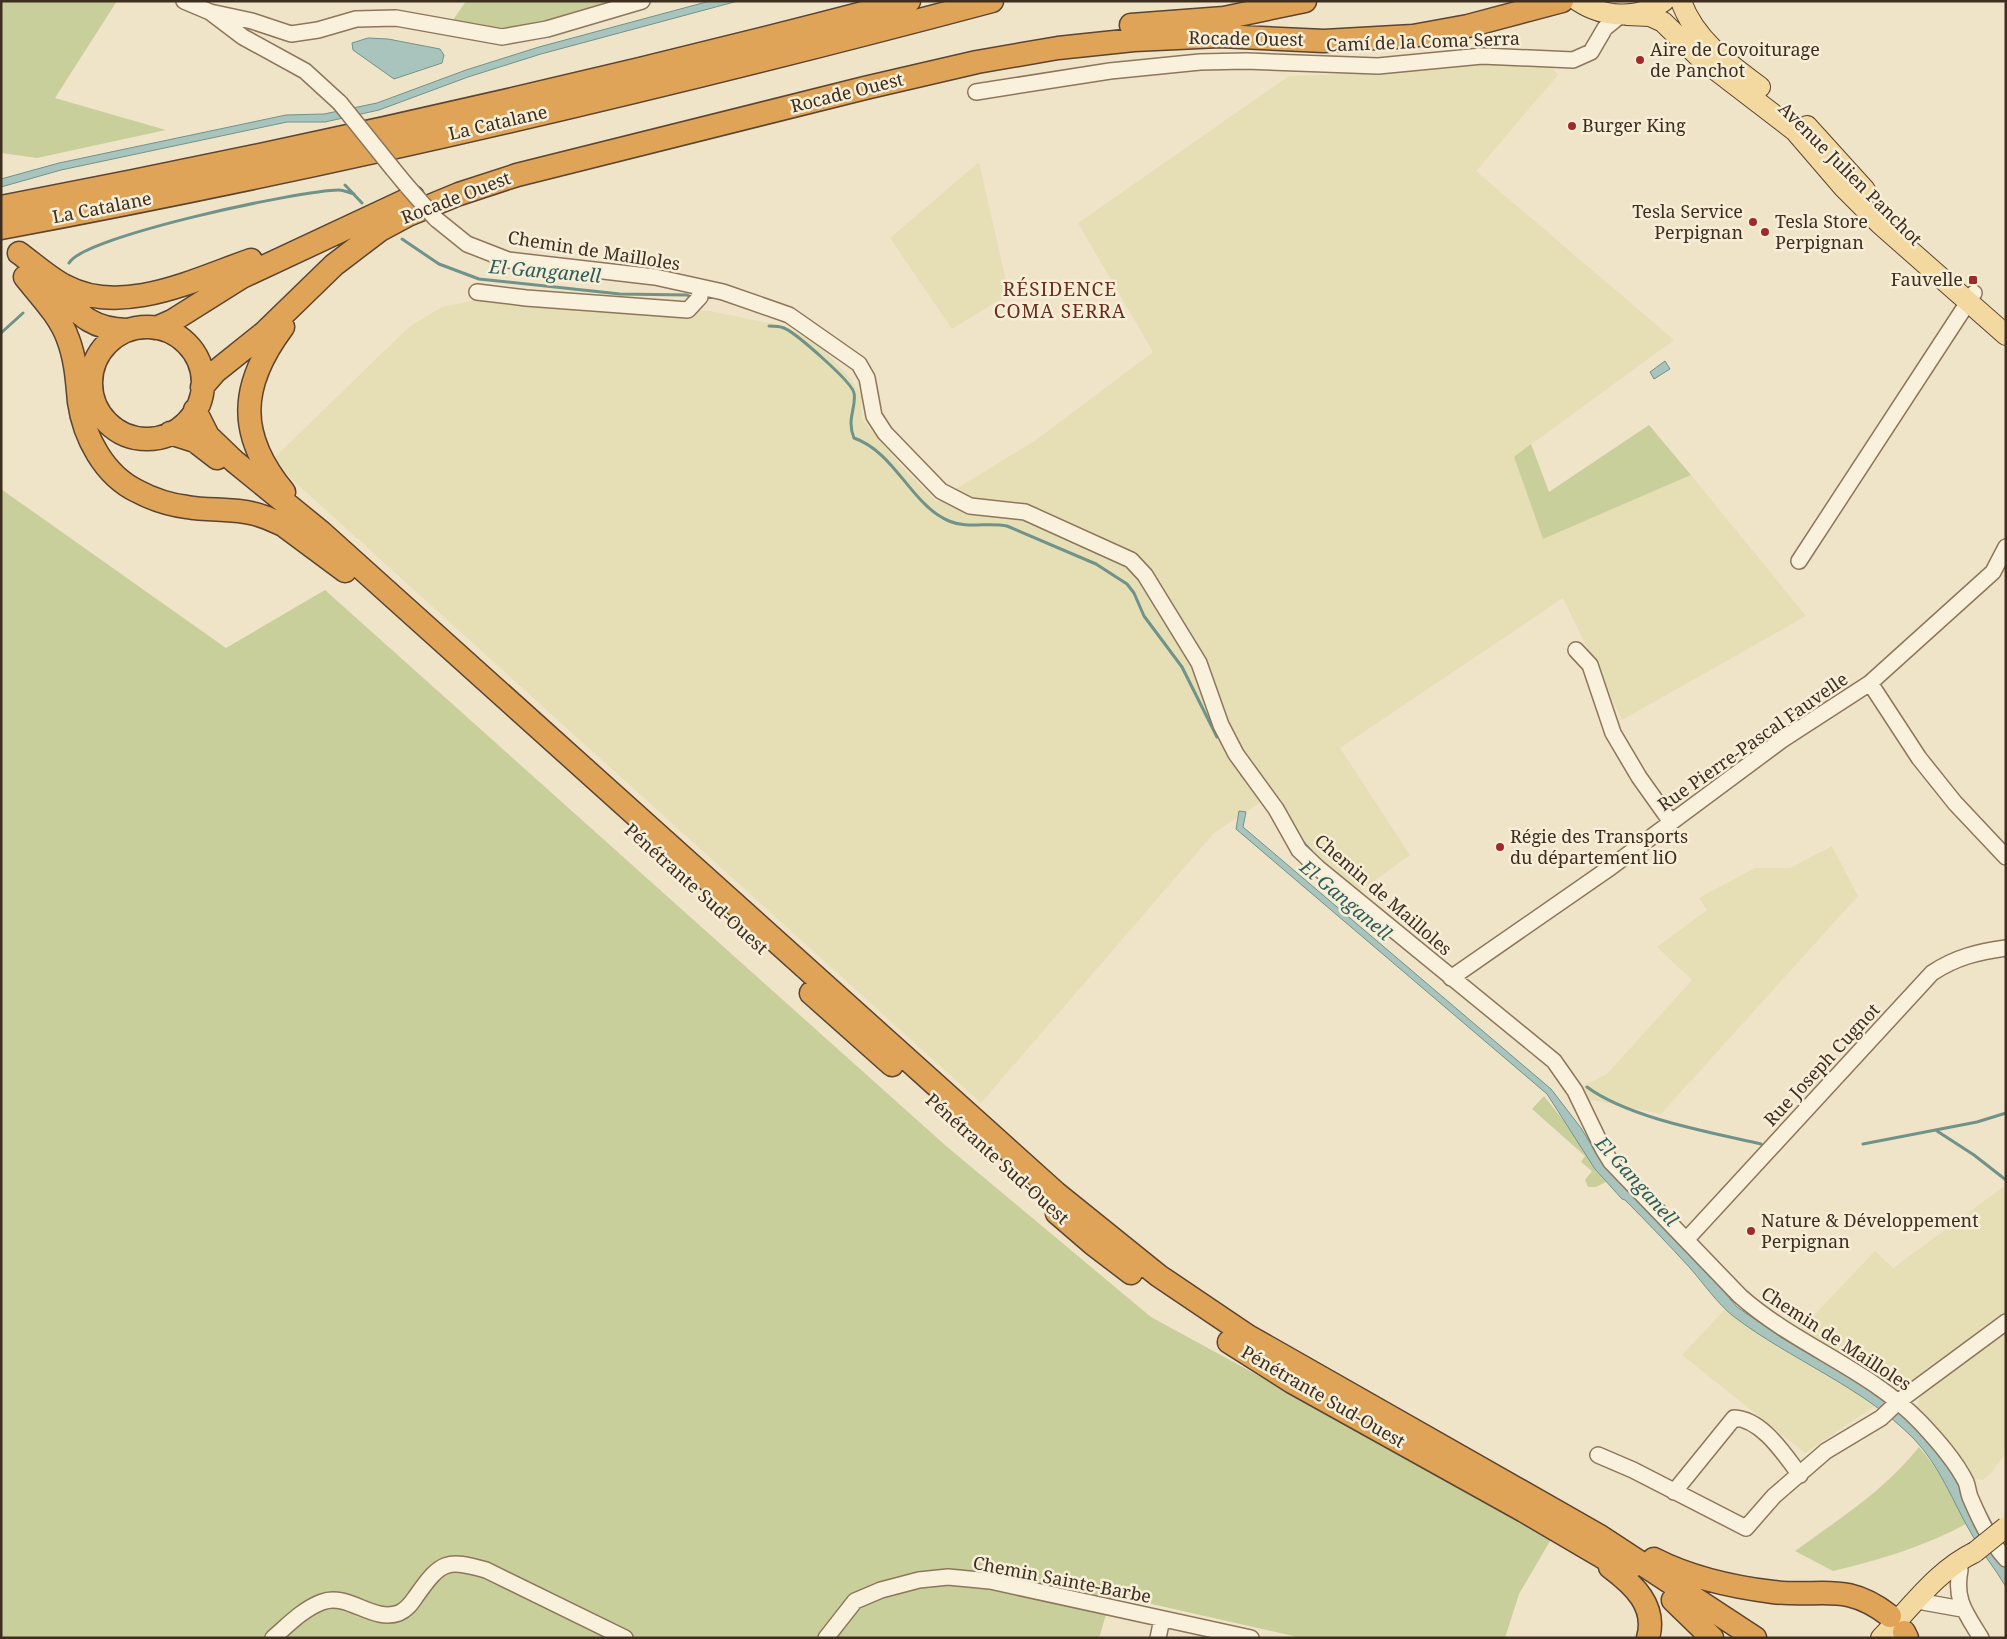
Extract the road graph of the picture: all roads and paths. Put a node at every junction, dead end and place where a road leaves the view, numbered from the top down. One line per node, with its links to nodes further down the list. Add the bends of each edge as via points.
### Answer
1 (184, 1): 10 (street, Chemin de Mailloles)
2 (642, 1): 10 (street, via 546,29 502,37 396,18 356,19 291,34 252,20)
3 (909, 1): 14 (highway, La Catalane, via 524,97 182,172)
4 (992, 1): 16 (highway, La Catalane, via 529,116 186,192)
5 (1305, 1): 15 (highway, Rocade Ouest, via 1224,18 1054,34 974,48 509,163 455,180)
6 (1562, 1): 20 (highway, Rocade Ouest, via 1468,26 1412,36 1324,41 1220,36 1134,40 1058,48 977,62 517,175 459,194 380,230)
7 (1664, 1): 11 (main road, via 1651,9)
8 (1681, 1): 23 (main road, Avenue Julien Panchot, via 1686,15 1718,54 1815,133 1882,208)
9 (1582, 4): 11 (main road, Avenue Julien Panchot); 12 (street, via 1596,21)
10 (210, 12): 21 (street, Chemin de Mailloles, bridge, via 243,37 305,71 340,103 436,219 467,244 508,260 655,277)
11 (1624, 15): 12 (street, Camí de la Coma Serra, via 1605,28); 23 (main road, Avenue Julien Panchot, via 1650,16 1663,22 1700,58 1795,131 1844,188)
12 (1596, 44): 13 (street, Camí de la Coma Serra, via 1589,53 1573,60 1463,56 1378,66 1200,62 1110,70)
13 (976, 92)
14 (1, 207)
15 (350, 226): 18 (highway, via 182,284 128,298 84,294); 25 (highway, Rocade Ouest, via 242,276)
16 (1, 228)
17 (1, 236): 18 (highway, Pénétrante Sud-Ouest)
18 (7, 255): 19 (highway, Pénétrante Sud-Ouest); 26 (highway, Pénétrante Sud-Ouest, via 94,325 108,330)
19 (25, 277): 28 (highway, Pénétrante Sud-Ouest, via 83,327); 35 (highway, Pénétrante Sud-Ouest, via 67,336 74,357 86,429 96,451 123,482 165,503 255,514 283,525)
20 (313, 286): 29 (highway, Rocade Ouest); 32 (highway, via 269,345 257,367 249,418 254,444 267,471)
21 (699, 287): 22 (street, via 700,297 688,310); 41 (street, Chemin de Mailloles, via 724,292 789,315 859,364 867,378 874,416 885,433 941,490 959,502 1025,512 1130,560 1145,575 1198,663 1221,725 1236,754 1276,809 1300,850)
22 (477, 292)
23 (1971, 298): 24 (main road, Avenue Julien Panchot); 27 (main road, Avenue Julien Panchot); 34 (street)
24 (2006, 320)
25 (156, 328): 26 (highway, Rocade Ouest); 29 (highway, Rocade Ouest, via 175,335 190,348 200,366)
26 (127, 330): 28 (highway, Rocade Ouest, via 108,342)
27 (2006, 335)
28 (95, 361): 31 (highway, Rocade Ouest, via 92,391 97,408 113,427 135,437 159,437)
29 (202, 386): 30 (highway, Rocade Ouest)
30 (195, 410): 31 (highway, Rocade Ouest); 32 (highway, via 208,436)
31 (170, 433): 35 (highway, Pénétrante Sud-Ouest, via 195,441 212,454)
32 (321, 532): 49 (highway, Pénétrante Sud-Ouest, via 1056,1193 1159,1276 1248,1336)
33 (2006, 547): 37 (street, Rue Pierre-Pascal Fauvelle, via 1993,572)
34 (1799, 561)
35 (345, 571): 50 (highway, Pénétrante Sud-Ouest, via 1093,1244 1176,1305 1292,1382)
36 (1576, 650): 38 (street, via 1590,666 1613,734 1638,777)
37 (1870, 683): 38 (street, Rue Pierre-Pascal Fauvelle, via 1782,740); 39 (street, via 1918,758 1954,803)
38 (1671, 822): 41 (street, Rue Pierre-Pascal Fauvelle)
39 (2006, 856)
40 (2006, 948): 42 (street, Rue Joseph Cugnot, via 1965,955 1932,973)
41 (1451, 978): 42 (street, Chemin de Mailloles, via 1554,1061 1574,1091 1611,1162)
42 (1686, 1240): 44 (street, Chemin de Mailloles, via 1762,1316)
43 (2006, 1322): 44 (street)
44 (1897, 1402): 46 (street, via 1881,1418 1826,1451); 52 (street, Chemin de Mailloles, via 1938,1442 1967,1484 1981,1520)
45 (1598, 1455): 47 (street)
46 (1800, 1474): 47 (street, via 1774,1496 1746,1528); 47 (street, via 1779,1447 1760,1430 1741,1418 1734,1418)
47 (1674, 1492)
48 (2006, 1527): 51 (main road, bridge)
49 (1598, 1534): 58 (highway, Pénétrante Sud-Ouest); 59 (highway, via 1667,1566 1709,1580 1775,1592 1857,1597 1876,1606)
50 (1564, 1535): 54 (highway, Pénétrante Sud-Ouest); 65 (highway, via 1639,1591 1650,1620)
51 (1975, 1552): 53 (main road); 59 (main road, via 1957,1560 1926,1590)
52 (2006, 1559)
53 (1960, 1570): 55 (main road); 56 (street, via 1957,1586)
54 (1673, 1600): 58 (highway, Pénétrante Sud-Ouest); 66 (highway)
55 (1923, 1602): 56 (street); 59 (main road)
56 (1962, 1609): 68 (street)
57 (1162, 1619): 62 (street, Chemin Sainte-Barbe, via 990,1581 948,1577 918,1580 856,1601); 63 (street); 64 (street, Chemin Sainte-Barbe)
58 (1733, 1631): 67 (highway)
59 (1893, 1633)
60 (273, 1638): 61 (street, via 306,1610 323,1601 341,1600 384,1616 398,1613 409,1607 440,1566 452,1564 486,1570)
61 (625, 1638)
62 (826, 1638)
63 (1158, 1638)
64 (1251, 1638)
65 (1648, 1638)
66 (1712, 1638)
67 (1754, 1638)
68 (1981, 1638)

